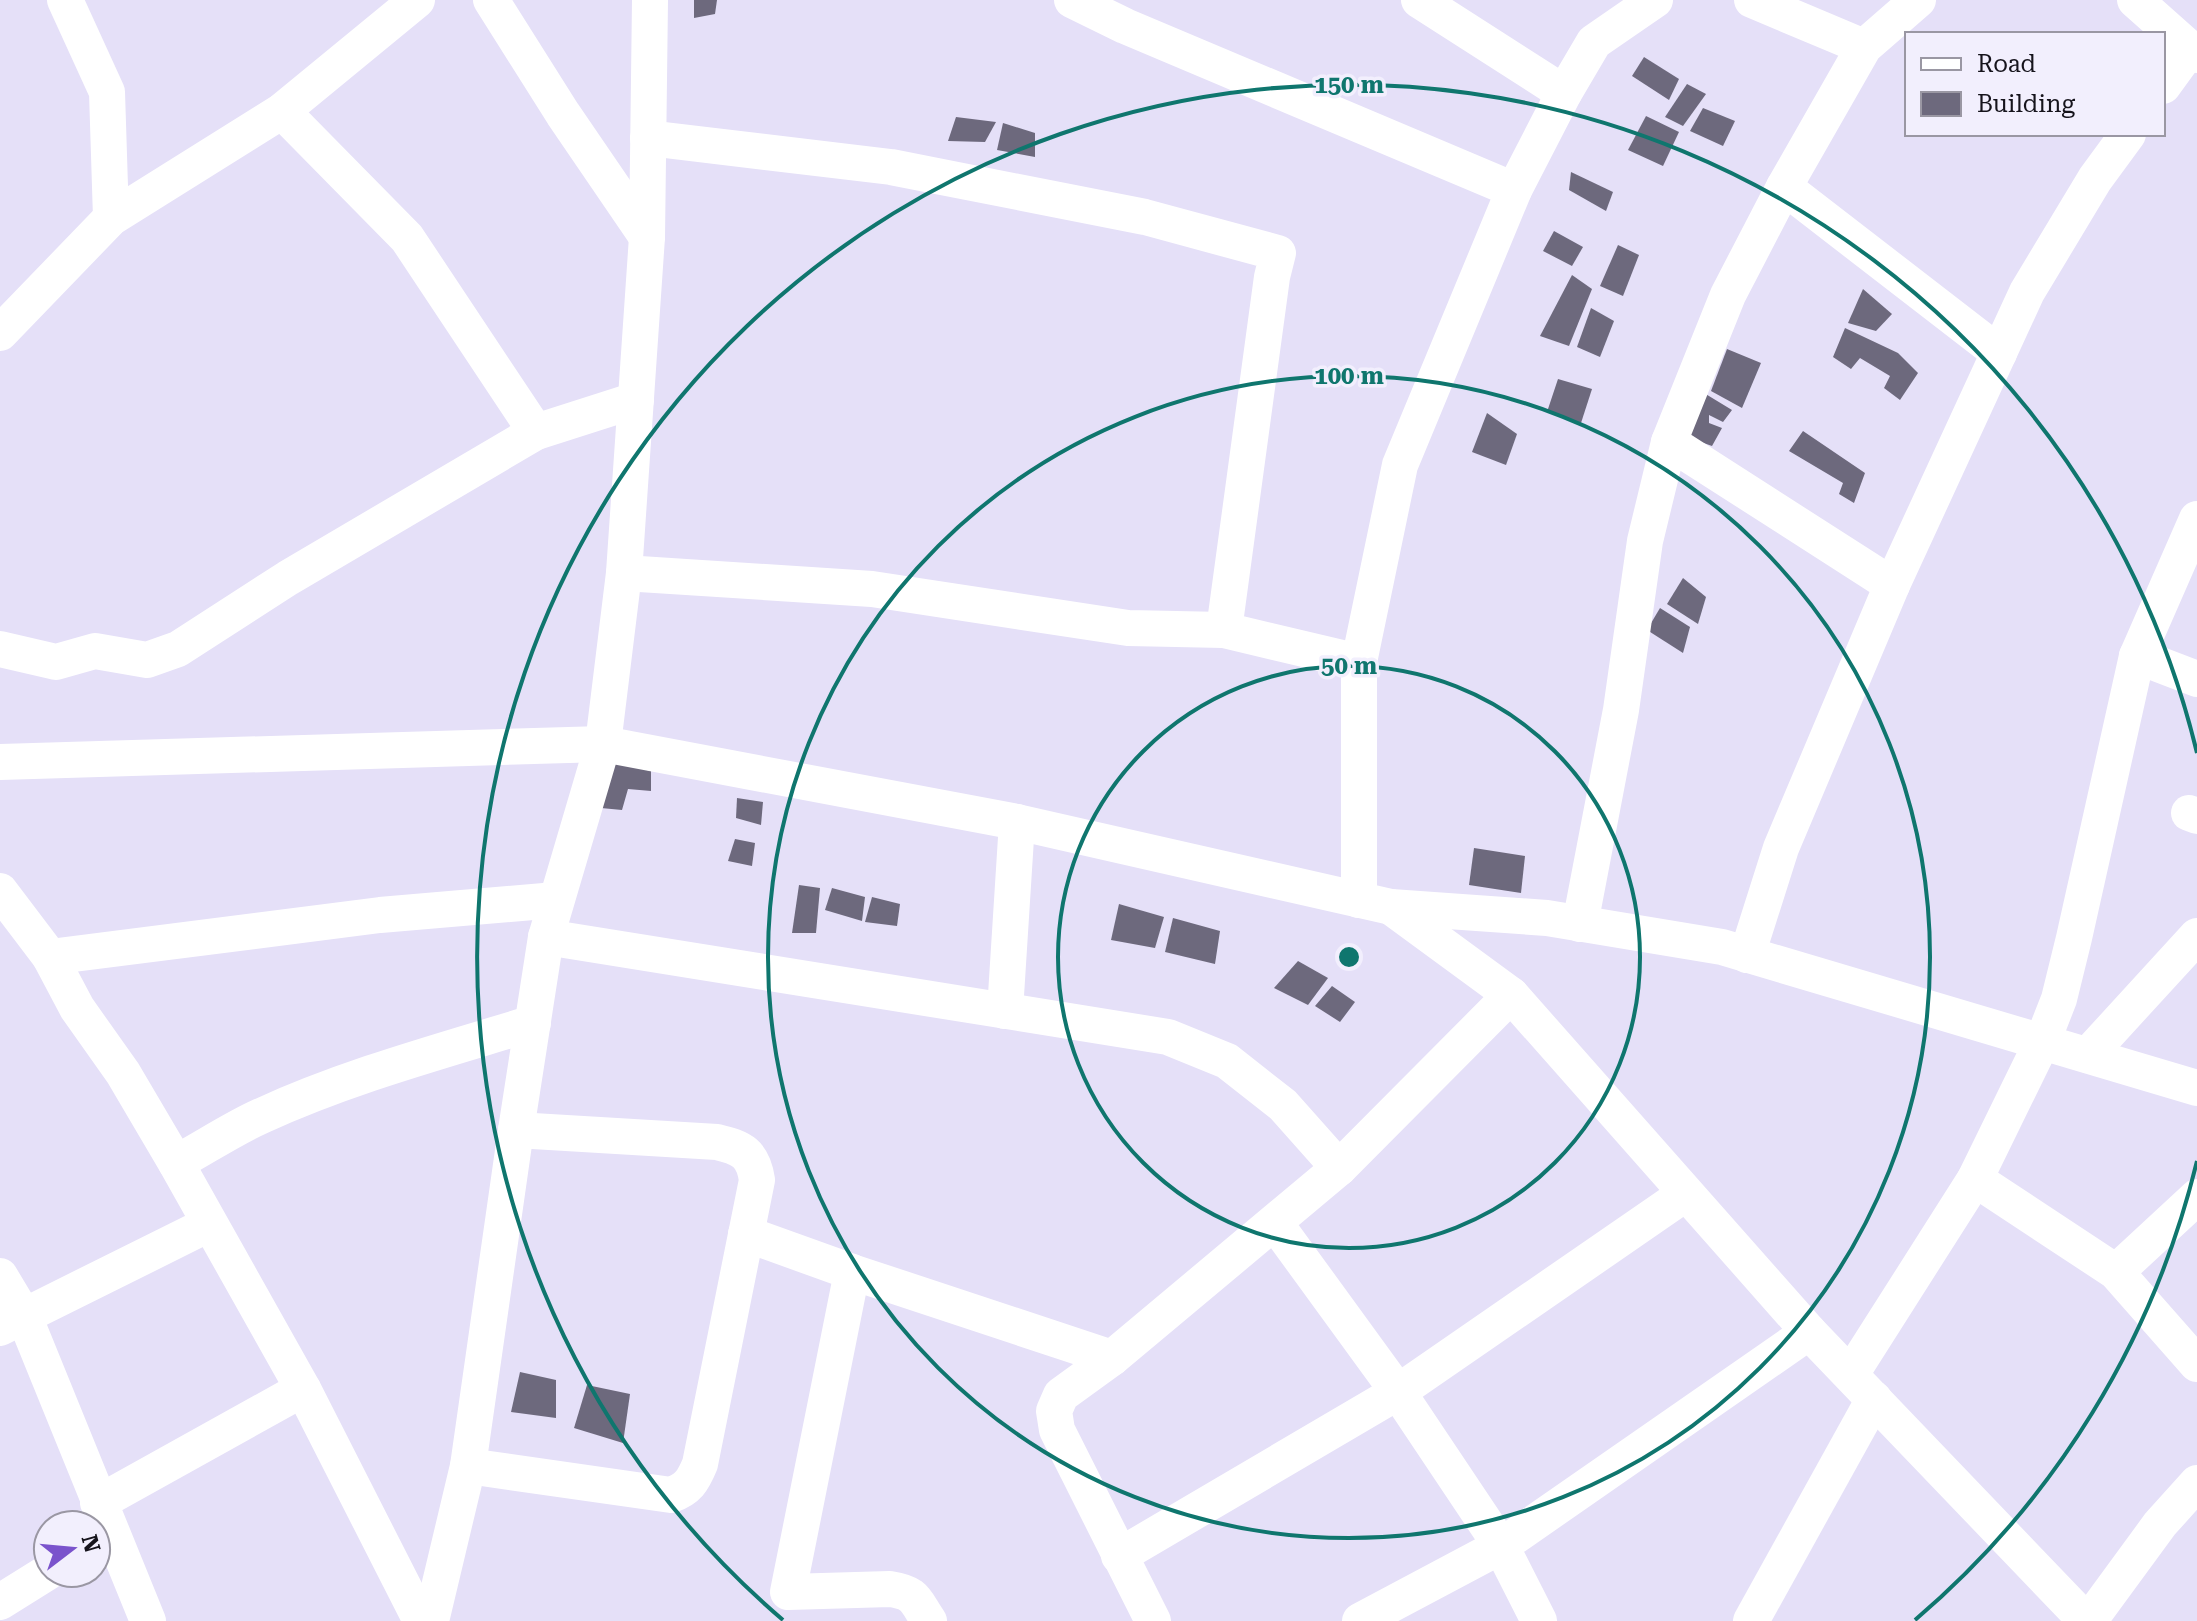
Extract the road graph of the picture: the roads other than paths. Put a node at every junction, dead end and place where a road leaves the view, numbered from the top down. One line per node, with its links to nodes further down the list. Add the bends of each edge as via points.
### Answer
1 (65, 0): 20 (street, via 107,92)
2 (417, 0): 15 (street)
3 (491, 0): 21 (street)
4 (650, 0): 17 (street)
5 (1072, 0): 19 (street)
6 (1419, 0): 14 (street)
7 (1655, 0): 14 (street, via 1594,42)
8 (1752, 0): 11 (street)
9 (1918, 0): 11 (street)
10 (2135, 0): 12 (street)
11 (1864, 47): 18 (street)
12 (2193, 53): 13 (street)
13 (2165, 84)
14 (1564, 93): 19 (street)
15 (282, 111): 20 (street); 25 (street, via 407,238)
16 (2127, 136): 23 (street, via 2027,292)
17 (648, 138): 21 (street); 30 (street, via 891,167 1145,217 1278,253)
18 (1784, 187): 23 (street); 26 (street, via 1728,295)
19 (1514, 190): 33 (street, via 1400,465)
20 (111, 218): 22 (street)
21 (647, 237): 24 (street)
22 (0, 333)
23 (1999, 353): 29 (street)
24 (636, 400): 25 (street); 28 (street)
25 (536, 432): 31 (street, via 178,649 147,660 95,651 56,662)
26 (1669, 442): 29 (street); 41 (street, via 1645,541 1621,710)
27 (2197, 519): 32 (street)
28 (624, 573): 30 (street, via 872,589 1128,628); 35 (street)
29 (1892, 585): 44 (street, via 1781,848)
30 (1224, 630): 33 (street)
31 (0, 649)
32 (2137, 656): 34 (street); 49 (street, via 2071,953)
33 (1359, 662): 40 (street)
34 (2197, 679)
35 (603, 744): 36 (street); 37 (street); 39 (street)
36 (0, 762)
37 (1017, 822): 40 (street); 47 (street)
38 (0, 891): 45 (street)
39 (556, 900): 43 (street); 45 (street, via 380,915)
40 (1375, 903): 41 (street); 46 (street)
41 (1580, 924): 44 (street)
42 (2197, 936): 50 (street)
43 (546, 937): 47 (street); 48 (street)
44 (1747, 955): 49 (street)
45 (50, 957): 53 (street)
46 (1511, 995): 54 (street); 56 (street)
47 (1005, 1011): 54 (street, via 1168,1037 1227,1061 1283,1105)
48 (533, 1023): 52 (street); 53 (street, via 329,1088 260,1116)
49 (2043, 1040): 50 (street); 55 (street)
50 (2088, 1055): 51 (street)
51 (2197, 1088)
52 (516, 1130): 60 (street, via 737,1147 755,1165 757,1180); 71 (street)
53 (176, 1163): 59 (street)
54 (1339, 1168): 58 (street)
55 (1975, 1179): 62 (street); 68 (street)
56 (1685, 1194): 65 (street); 70 (street)
57 (2197, 1197): 62 (street)
58 (1275, 1223): 66 (street); 70 (street)
59 (209, 1224): 64 (street); 69 (street)
60 (746, 1234): 61 (street); 71 (street, via 700,1464 686,1490 671,1495)
61 (852, 1272): 66 (street); 84 (street, via 788,1592 907,1592)
62 (2116, 1272): 67 (street)
63 (0, 1276): 64 (street)
64 (12, 1322): 73 (street)
65 (1809, 1332): 68 (street); 75 (street)
66 (1112, 1358): 77 (street, via 1061,1395 1054,1411 1057,1430)
67 (2197, 1364)
68 (1862, 1387): 80 (street); 88 (street)
69 (303, 1389): 74 (street); 82 (street)
70 (1398, 1392): 75 (street); 77 (street)
71 (468, 1466): 83 (street)
72 (2197, 1483): 88 (street)
73 (94, 1509)
74 (112, 1519)
75 (1501, 1546): 86 (street); 87 (street)
76 (112, 1547): 81 (street)
77 (1119, 1556): 85 (street)
78 (32, 1582): 79 (street)
79 (0, 1602)
80 (1760, 1617)
81 (148, 1621)
82 (421, 1621)
83 (431, 1621)
84 (929, 1621)
85 (1153, 1621)
86 (1360, 1621)
87 (1539, 1621)
88 (2088, 1621)

